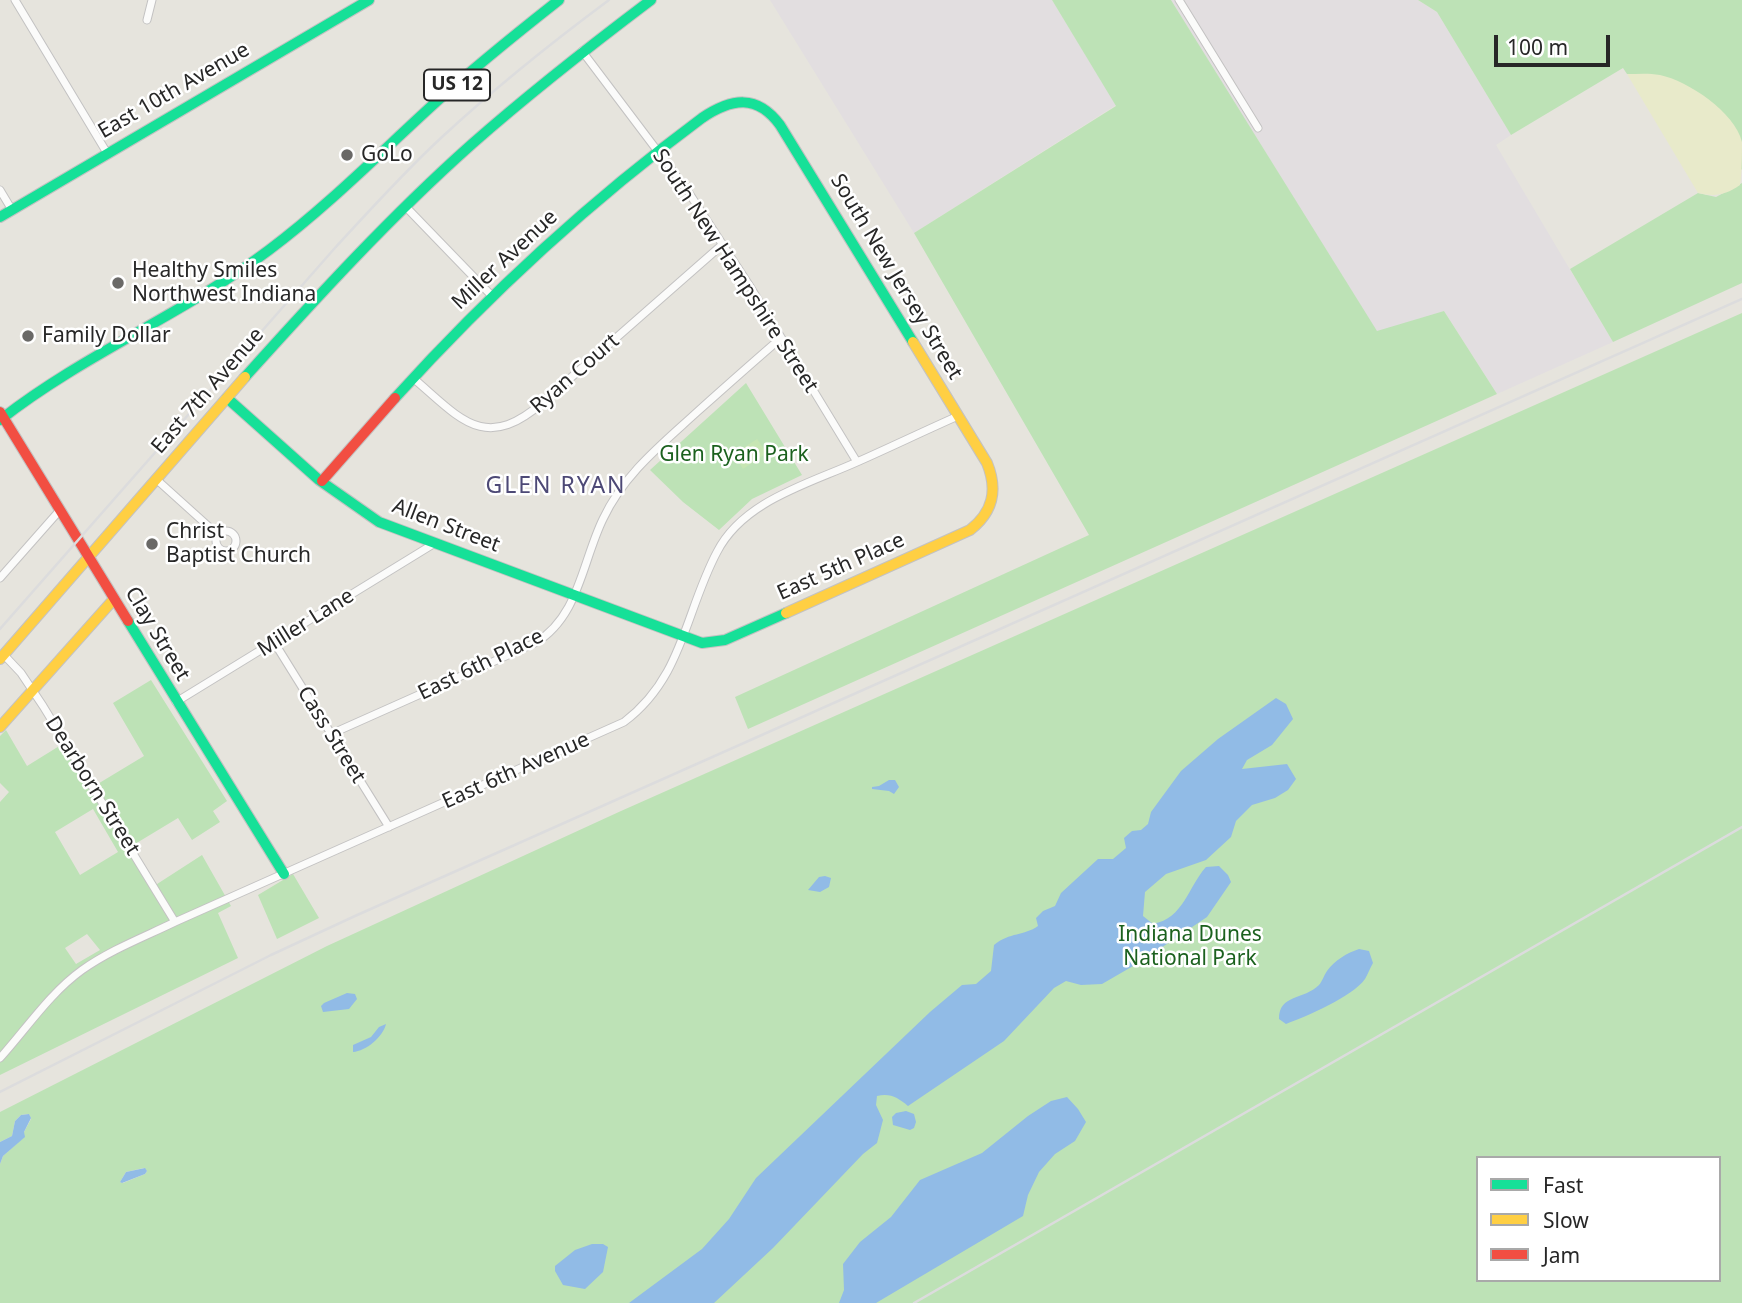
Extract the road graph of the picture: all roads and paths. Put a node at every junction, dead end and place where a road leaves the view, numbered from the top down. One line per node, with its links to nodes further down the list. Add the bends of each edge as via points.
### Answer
1 (15, 0): 12 (street)
2 (152, 0): 7 (street)
3 (369, 0): 12 (street, East 10th Avenue)
4 (559, 0): 23 (street, US 12, via 437,102 305,223 242,270 82,363)
5 (651, 0): 8 (street, East 7th Avenue)
6 (1180, 0): 10 (street)
7 (147, 20)
8 (582, 51): 11 (street, South New Hampshire Street); 14 (street, East 7th Avenue, via 514,105)
9 (742, 102): 11 (street, Miller Avenue, via 715,110); 22 (street, South New Jersey Street, via 764,109 780,125)
10 (1258, 128)
11 (658, 151): 17 (street, South New Hampshire Street); 18 (street, Miller Avenue)
12 (107, 153): 15 (street, East 10th Avenue)
13 (0, 190): 15 (street)
14 (404, 206): 18 (street); 21 (street, East 7th Avenue)
15 (12, 210): 16 (street, East 10th Avenue)
16 (0, 217)
17 (723, 244): 19 (street, South New Hampshire Street); 20 (street, Ryan Court, via 542,403 510,425 483,427 465,421)
18 (492, 296): 20 (street, Miller Avenue)
19 (781, 338): 24 (street, South New Hampshire Street); 33 (street, East 6th Place, via 621,486)
20 (413, 378): 26 (street, Miller Avenue)
21 (227, 398): 25 (street, East 7th Avenue); 26 (street, Allen Street)
22 (958, 415): 24 (street, East 6th Avenue); 27 (street, South New Jersey Street, via 991,471)
23 (1, 417): 28 (street, Clay Street)
24 (857, 462): 35 (street, East 6th Avenue, via 765,503 739,524 717,551)
25 (156, 480): 29 (street); 31 (street, East 7th Avenue)
26 (322, 481): 30 (street, Allen Street, via 379,522)
27 (994, 493): 35 (street, East 5th Place, via 984,519 961,535 725,640 702,643)
28 (60, 510): 31 (street, Clay Street); 32 (street)
29 (217, 534)
30 (435, 543): 33 (street, Allen Street); 36 (street, Miller Lane)
31 (88, 557): 34 (street, Clay Street); 37 (street, East 7th Avenue)
32 (0, 578)
33 (573, 596): 35 (street, Allen Street); 41 (street, East 6th Place, via 562,619 535,643)
34 (114, 599): 38 (street); 39 (street, Clay Street)
35 (682, 636): 42 (street, East 6th Avenue, via 656,692 624,722)
36 (274, 642): 39 (street, Miller Lane); 41 (street, Cass Street)
37 (2, 657): 38 (street, Dearborn Street, via 21,673)
38 (32, 691): 40 (street); 44 (street, Dearborn Street)
39 (176, 702): 43 (street, Clay Street)
40 (0, 727)
41 (331, 734): 42 (street, Cass Street)
42 (388, 828): 43 (street, East 6th Avenue)
43 (284, 874): 44 (street, East 6th Avenue)
44 (175, 922): 45 (street, East 6th Avenue, via 83,969)
45 (0, 1058)

